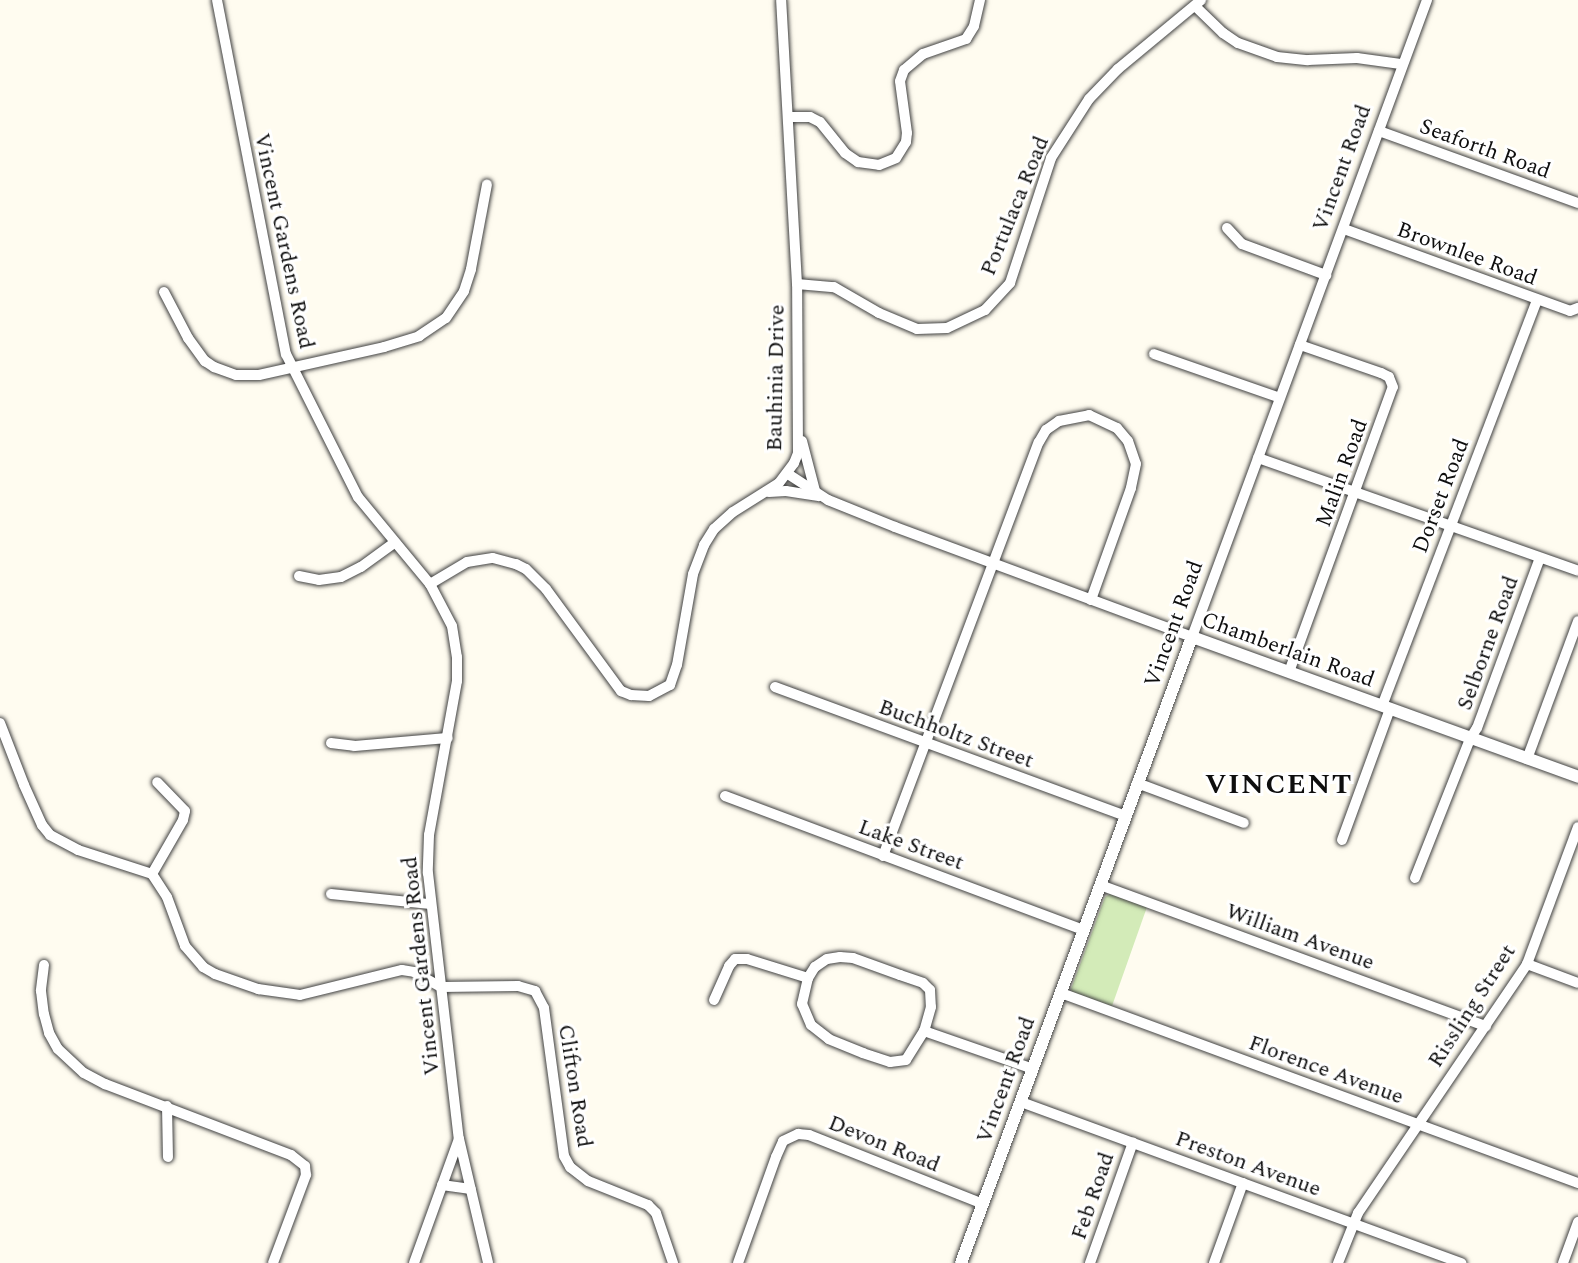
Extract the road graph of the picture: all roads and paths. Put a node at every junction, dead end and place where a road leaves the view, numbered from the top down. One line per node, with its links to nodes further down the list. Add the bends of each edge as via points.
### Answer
1 (217, 0): 20 (street, Vincent Gardens Road, via 279,329)
2 (781, 0): 7 (street, Bauhinia Drive)
3 (980, 0): 7 (street, via 974,26 966,39 923,54 904,69 900,81 907,133 896,158 879,165 858,162 845,153 819,122 810,117)
4 (1427, 0): 6 (street, Vincent Road)
5 (1198, 3): 6 (street, via 1223,33 1238,43 1277,57 1357,58); 14 (street, Portulaca Road, via 1118,69 1089,99 1051,158 1010,283 985,310 947,328 916,329 834,287)
6 (1401, 64): 8 (street, Vincent Road)
7 (788, 117): 14 (street, Bauhinia Drive)
8 (1379, 131): 10 (street, Seaforth Road); 12 (street, Vincent Road)
9 (488, 184): 20 (street, via 471,269 446,318 419,336)
10 (1578, 203)
11 (1227, 228): 13 (street, via 1242,244)
12 (1344, 229): 13 (street, Vincent Road); 16 (street, Brownlee Road)
13 (1326, 275): 18 (street, Vincent Road)
14 (796, 284): 22 (street, Bauhinia Drive)
15 (164, 292): 20 (street, via 188,338 214,367 245,376)
16 (1537, 300): 17 (street, Brownlee Road, via 1570,311); 28 (street, Dorset Road)
17 (1578, 308)
18 (1300, 345): 21 (street, Vincent Road); 25 (street, Malin Road, via 1381,373 1392,381 1391,396)
19 (1154, 354): 21 (street)
20 (291, 367): 29 (street, Vincent Gardens Road, via 358,497)
21 (1280, 398): 23 (street, Vincent Road)
22 (799, 432): 24 (street, Bauhinia Drive, via 798,453); 27 (street)
23 (1258, 458): 25 (street); 37 (street, Vincent Road)
24 (788, 474): 26 (street, Bauhinia Drive); 27 (street, Chamberlain Road)
25 (1356, 491): 28 (street); 38 (street, Malin Road)
26 (767, 492): 27 (street); 34 (street, Bauhinia Drive, via 723,521 704,545 693,574 673,678 664,690 649,696 631,696 613,684 546,589 516,564 493,558 467,562)
27 (819, 494): 31 (street, Chamberlain Road)
28 (1451, 524): 30 (street); 40 (street, Dorset Road)
29 (394, 543): 33 (street, via 341,577 319,580); 34 (street, Vincent Gardens Road)
30 (1540, 558): 32 (street); 43 (street, Selborne Road)
31 (992, 562): 35 (street, Chamberlain Road); 35 (street, via 1046,430 1074,417 1089,415 1103,420 1128,441 1136,464); 45 (street)
32 (1578, 571)
33 (299, 576)
34 (430, 584): 42 (street, Vincent Gardens Road, via 452,626 457,657)
35 (1091, 600): 37 (street, Chamberlain Road)
36 (1578, 621): 46 (street)
37 (1192, 637): 38 (street, Chamberlain Road); 49 (street, Vincent Road)
38 (1289, 672): 40 (street, Chamberlain Road)
39 (775, 687): 45 (street, Buchholtz Street)
40 (1386, 708): 43 (street, Chamberlain Road); 54 (street, Dorset Road)
41 (0, 723): 56 (street, via 24,785 50,835 78,850)
42 (448, 738): 44 (street, via 354,746); 60 (street, Vincent Gardens Road, via 429,835)
43 (1470, 739): 46 (street, Chamberlain Road); 57 (street, Selborne Road)
44 (332, 742)
45 (925, 743): 51 (street, Buchholtz Street); 55 (street)
46 (1527, 759): 47 (street, Chamberlain Road)
47 (1578, 777)
48 (156, 782): 56 (street, via 185,811)
49 (1137, 783): 51 (street, Vincent Road); 52 (street)
50 (725, 796): 55 (street, Lake Street)
51 (1125, 816): 58 (street, Vincent Road)
52 (1244, 823)
53 (1578, 827): 62 (street, Rissling Street)
54 (1342, 840)
55 (884, 856): 61 (street, Lake Street)
56 (152, 874): 66 (street, via 167,897 185,946 202,967 215,974 258,989 300,995 402,970)
57 (1415, 879)
58 (1100, 885): 61 (street, Vincent Road); 69 (street, William Avenue)
59 (331, 894): 60 (street)
60 (430, 904): 66 (street, Vincent Gardens Road)
61 (1083, 930): 67 (street, Vincent Road)
62 (1527, 964): 65 (street); 69 (street, Rissling Street)
63 (44, 965): 73 (street, via 44,1014 58,1049 93,1079)
64 (808, 978): 68 (street, via 747,959 735,959); 70 (street, via 827,959 840,957 923,983 932,997); 70 (street, via 802,1004 806,1016 819,1034 829,1040 898,1063 914,1052)
65 (1578, 983)
66 (441, 987): 75 (street, Vincent Gardens Road); 88 (street, Clifton Road, via 518,986 535,991 544,1008 564,1156 570,1167 588,1181 648,1205 656,1213)
67 (1061, 993): 71 (street, Vincent Road); 74 (street, Florence Avenue)
68 (714, 1000)
69 (1486, 1026): 74 (street, Rissling Street)
70 (924, 1031): 71 (street)
71 (1033, 1069): 72 (street, Vincent Road)
72 (1021, 1102): 76 (street, Preston Avenue); 82 (street, Vincent Road)
73 (167, 1106): 77 (street); 85 (street, via 291,1155 305,1166 306,1175)
74 (1418, 1124): 79 (street, Florence Avenue); 84 (street, Rissling Street)
75 (459, 1139): 80 (street); 81 (street, Vincent Gardens Road)
76 (1133, 1142): 78 (street, Preston Avenue); 91 (street, Feb Road)
77 (168, 1157)
78 (1244, 1183): 84 (street, Preston Avenue); 92 (street)
79 (1578, 1183)
80 (442, 1185): 81 (street); 86 (street)
81 (471, 1189): 87 (street, Vincent Gardens Road)
82 (982, 1204): 89 (street, Devon Road, via 808,1135 789,1137 778,1153); 90 (street, Vincent Road)
83 (1578, 1222): 95 (street)
84 (1353, 1223): 93 (street, Rissling Street); 94 (street, Preston Avenue)
85 (273, 1263)
86 (414, 1263)
87 (488, 1263)
88 (673, 1263)
89 (738, 1263)
90 (961, 1263)
91 (1090, 1263)
92 (1214, 1263)
93 (1338, 1263)
94 (1461, 1263)
95 (1563, 1263)

